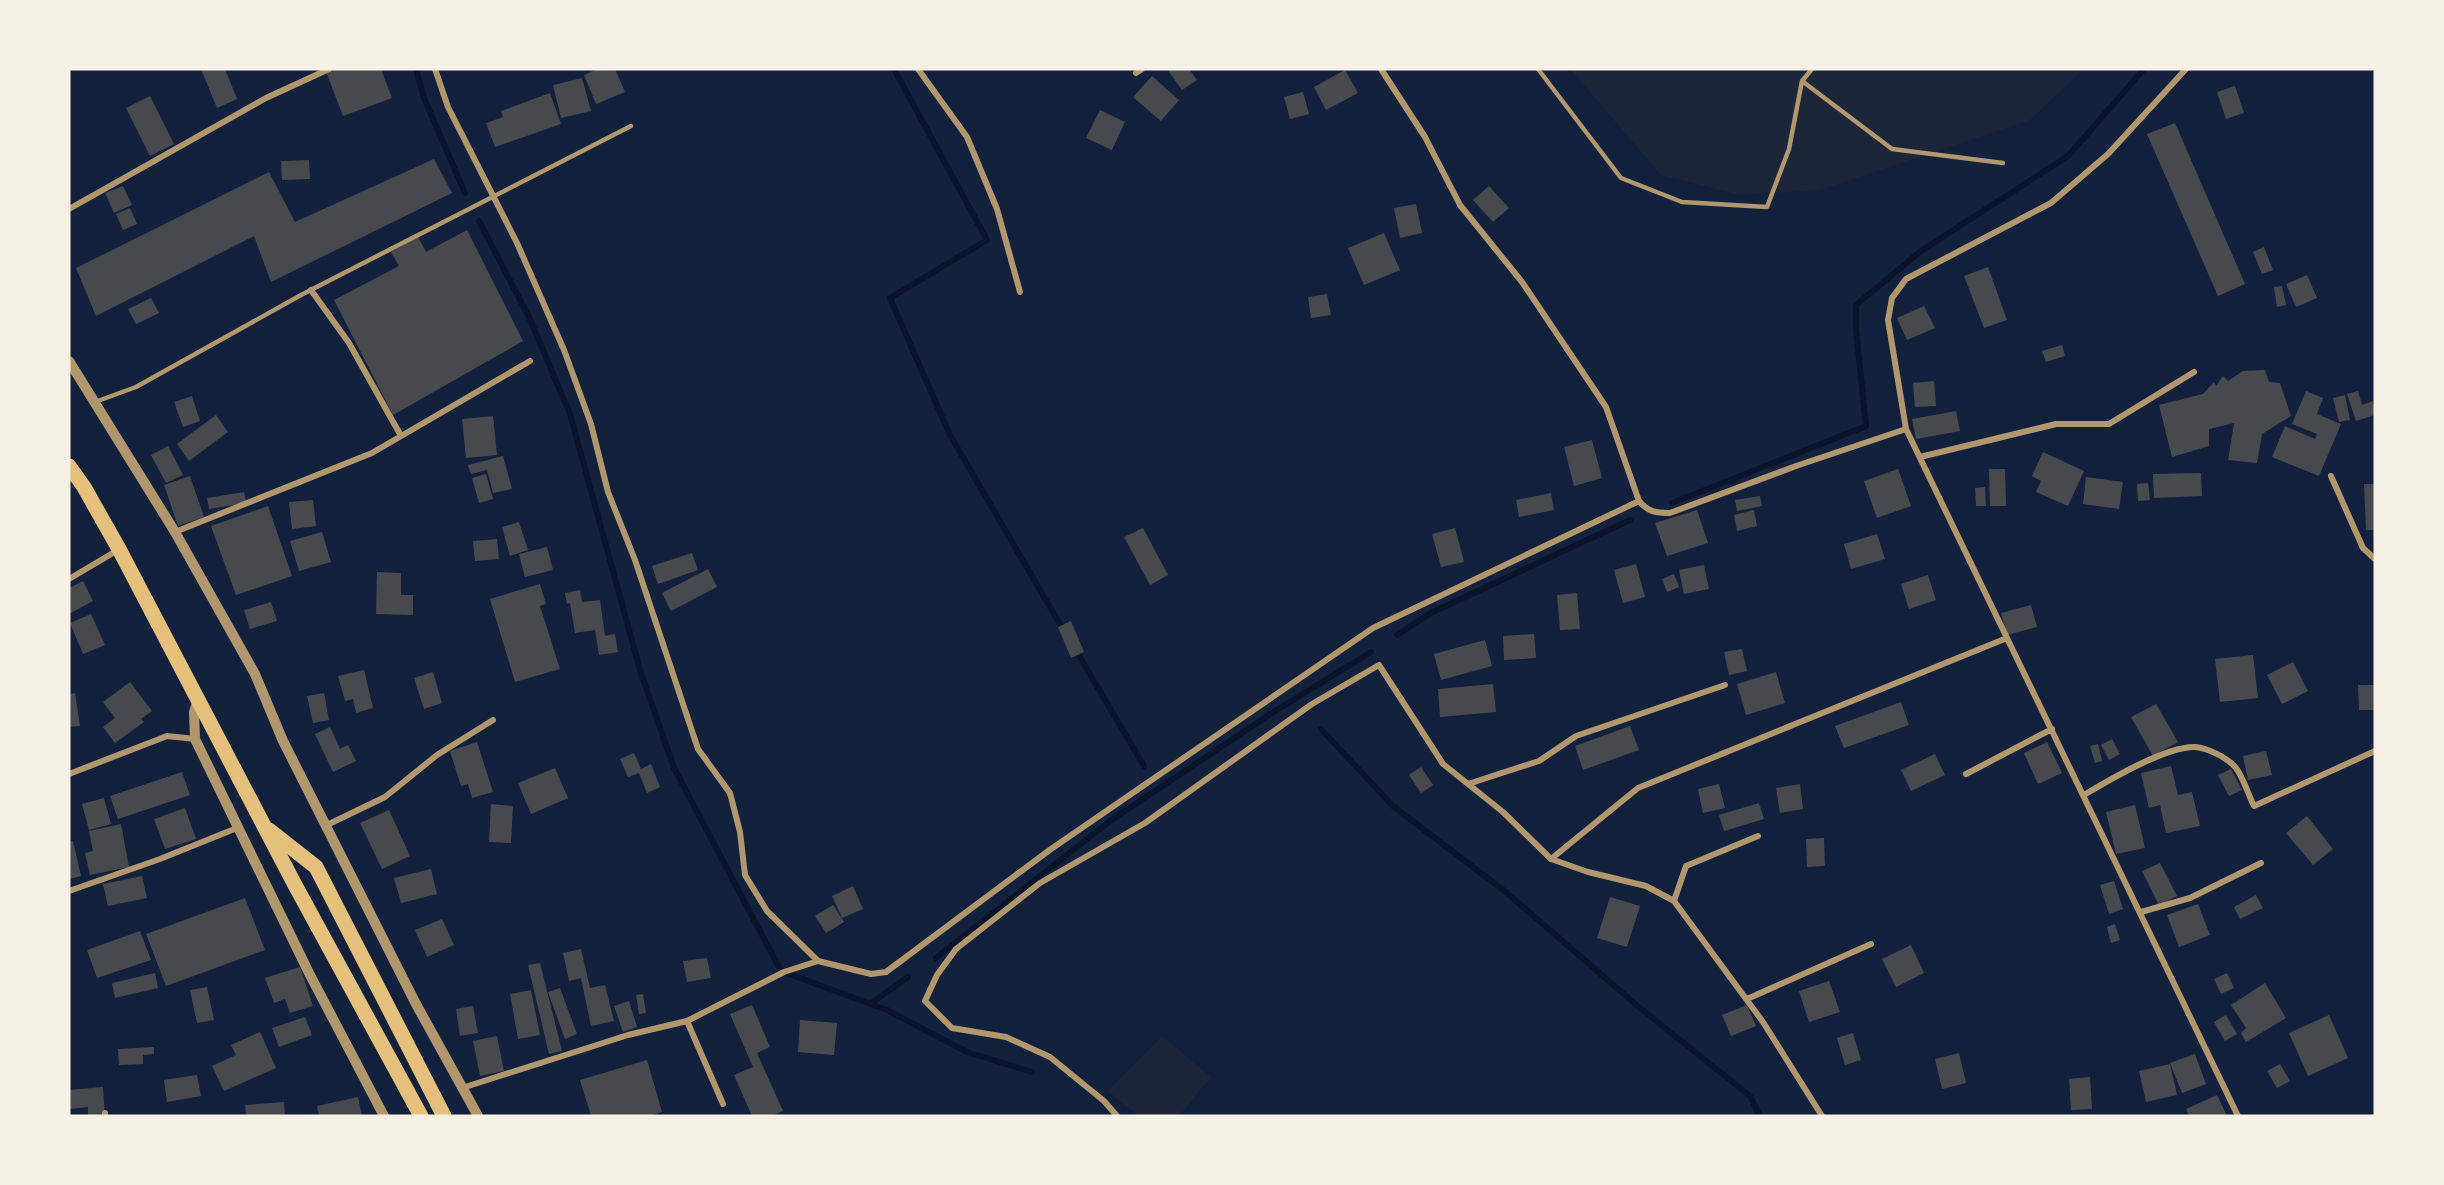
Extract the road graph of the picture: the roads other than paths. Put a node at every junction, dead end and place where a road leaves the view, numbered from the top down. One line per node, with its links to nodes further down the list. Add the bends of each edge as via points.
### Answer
1 (329, 69): 12 (street, via 266,98)
2 (435, 69): 11 (street, via 448,107)
3 (918, 69): 14 (street, via 967,136 997,209)
4 (1381, 69): 24 (street, via 1425,136 1460,205 1522,282 1606,407)
5 (1538, 69): 8 (lane, via 1621,178 1682,202 1767,207 1789,149)
6 (1812, 69): 8 (lane)
7 (2186, 69): 19 (street, via 2108,154 2051,203 1906,279 1892,298 1888,320)
8 (1802, 81): 10 (lane, via 1892,149)
9 (631, 126): 11 (lane)
10 (2003, 164)
11 (493, 197): 13 (lane); 50 (street, via 564,350 591,424 608,492 635,560 698,750 730,793 745,875 767,911)
12 (69, 209)
13 (311, 290): 18 (lane, via 136,387); 20 (street, via 349,343)
14 (1020, 291)
15 (69, 361): 18 (street)
16 (531, 362): 20 (street)
17 (2194, 372): 21 (street, via 2109,424 2056,424)
18 (96, 402): 25 (street)
19 (1906, 429): 21 (street); 24 (street, via 1670,513 1656,513)
20 (400, 436): 25 (street, via 346,465)
21 (1920, 457): 29 (street)
22 (69, 466): 26 (highway)
23 (2331, 476): 27 (street, via 2363,548)
24 (1639, 501): 50 (street, via 1373,628 1051,849 886,972 871,974)
25 (175, 532): 40 (street, via 255,674 283,741)
26 (119, 549): 28 (street); 31 (highway)
27 (2375, 559)
28 (69, 579)
29 (2007, 638): 33 (street); 44 (street, via 1638,788)
30 (1725, 686): 38 (street, via 1576,736 1539,761)
31 (198, 699): 34 (street, via 194,712); 41 (highway)
32 (493, 720): 40 (street, via 437,755 385,797)
33 (2052, 729): 37 (street); 39 (street)
34 (195, 739): 36 (street, via 167,736); 42 (street)
35 (2375, 751): 39 (street, via 2254,806 2235,768 2221,756 2196,747 2126,770)
36 (69, 774)
37 (1966, 774)
38 (1468, 784): 44 (street); 59 (street, via 1443,764 1379,664 1312,704 1145,823 1040,883 956,949 937,975 925,1001 952,1028 1006,1037 1050,1057)
39 (2084, 795): 48 (street)
40 (327, 825): 53 (street)
41 (264, 826): 56 (highway); 57 (highway, via 316,867)
42 (237, 828): 46 (street); 55 (street)
43 (1758, 836): 47 (street, via 1686,866)
44 (1551, 859): 47 (street, via 1646,886)
45 (2261, 863): 48 (street, via 2190,898)
46 (69, 891)
47 (1674, 901): 51 (street)
48 (2140, 912): 61 (street)
49 (1871, 944): 51 (street)
50 (818, 961): 52 (street, via 784,972)
51 (1747, 999): 60 (street)
52 (687, 1021): 53 (street, via 628,1035); 54 (street)
53 (462, 1088): 58 (street)
54 (723, 1104)
55 (384, 1116)
56 (421, 1116)
57 (444, 1116)
58 (478, 1116)
59 (1118, 1116)
60 (1822, 1116)
61 (2238, 1116)

